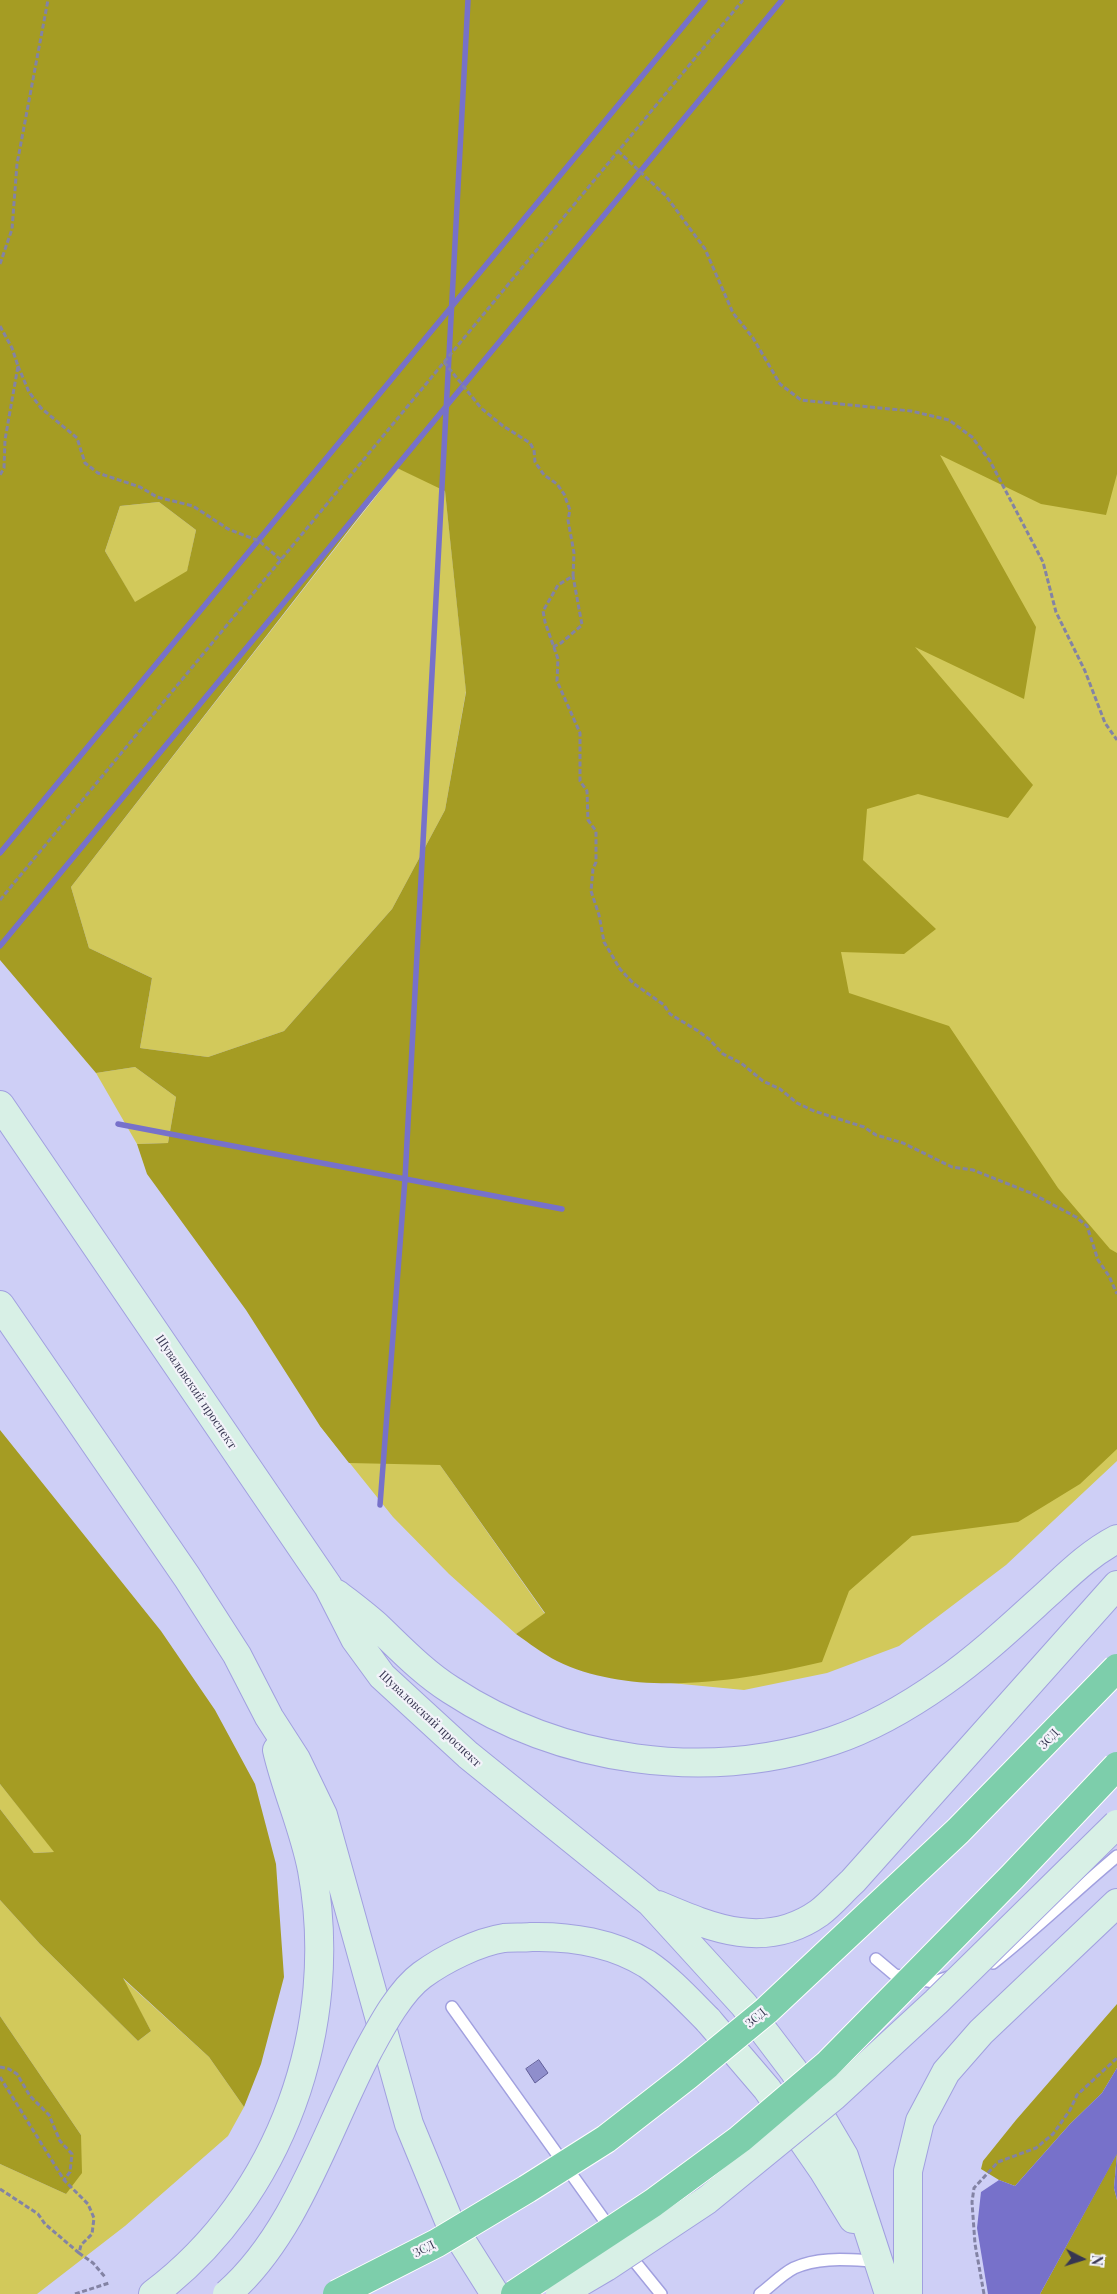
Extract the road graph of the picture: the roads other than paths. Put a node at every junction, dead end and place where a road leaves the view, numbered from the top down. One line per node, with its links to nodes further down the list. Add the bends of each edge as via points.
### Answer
1 (0, 1105): 5 (main road, Шуваловский проспект)
2 (0, 1305): 7 (main road, via 187,1577 237,1655)
3 (1117, 1539): 5 (main road, via 1073,1570 985,1650 943,1682 887,1717 832,1741 766,1757 696,1762 616,1756 550,1740 500,1717 436,1679)
4 (1117, 1585): 11 (main road, via 972,1749 819,1913 786,1930 744,1934 704,1924)
5 (328, 1586): 11 (main road, Шуваловский проспект, via 355,1639 382,1676 468,1755)
6 (1117, 1668): 18 (highway, ЗСД, bridge, via 958,1831 766,2010 687,2076 606,2139 527,2189 437,2243)
7 (269, 1717): 16 (main road, via 312,1870 317,1916 318,1988 306,2060 283,2129 252,2189 212,2241); 19 (main road, via 296,1759 322,1815 409,2124 449,2221)
8 (1117, 1766): 20 (highway, bridge, via 827,2066 740,2139 653,2203)
9 (1117, 1824): 21 (main road, bridge, via 936,2002 833,2097 706,2200)
10 (1117, 1856): 13 (lane, via 1026,1938 993,1963 934,1982 895,1975)
11 (650, 1902): 15 (main road, Шуваловский проспект, via 744,2005 794,2071 844,2156)
12 (1117, 1903): 25 (main road, via 981,2032 946,2072 920,2121 908,2171)
13 (876, 1959)
14 (452, 2007): 22 (lane, via 525,2102 636,2264)
15 (878, 2261): 17 (main road, bridge, via 823,2170 767,2089 708,2020 681,1994 646,1964 603,1945 555,1936 503,1938 460,1952 421,1976 389,2012 276,2238); 23 (lane, via 818,2261 794,2268); 24 (main road, Шуваловский проспект)
16 (153, 2294)
17 (226, 2294)
18 (337, 2294)
19 (495, 2294)
20 (515, 2294)
21 (560, 2294)
22 (661, 2294)
23 (760, 2294)
24 (889, 2294)
25 (908, 2294)

